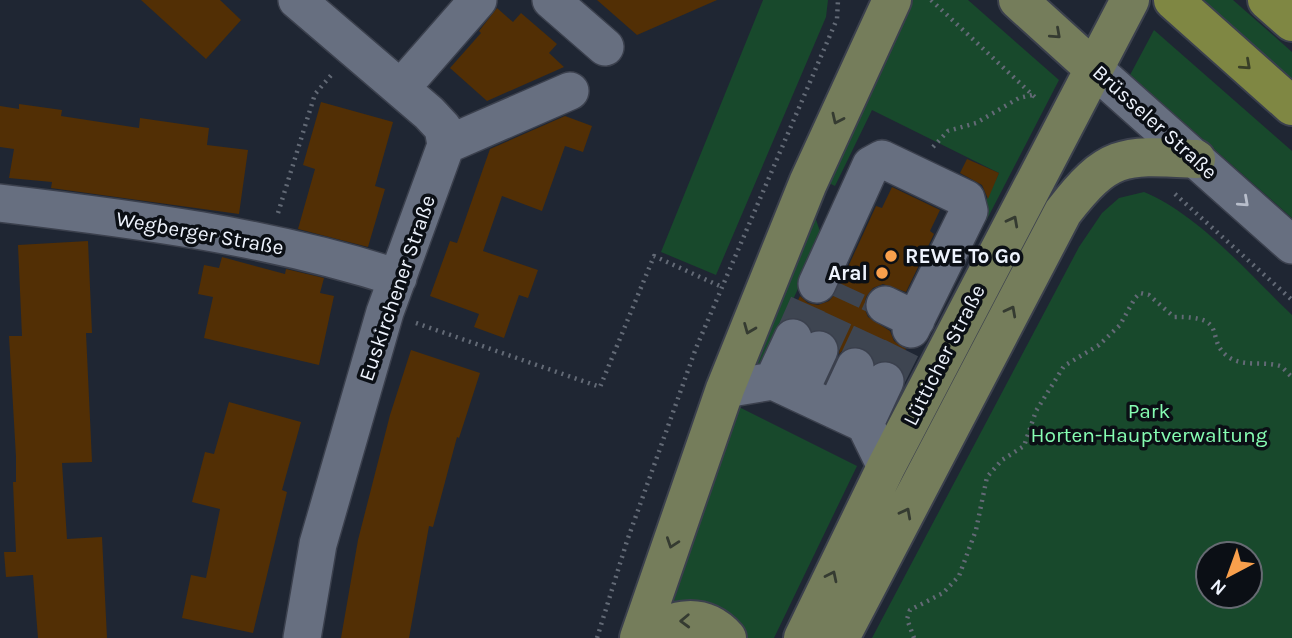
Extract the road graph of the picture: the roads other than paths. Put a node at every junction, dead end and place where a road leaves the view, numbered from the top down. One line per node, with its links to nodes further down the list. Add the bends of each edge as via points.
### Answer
1 (297, 0): 14 (street)
2 (478, 0): 14 (street)
3 (551, 0): 11 (street)
4 (869, 0): 12 (main road)
5 (892, 0): 12 (main road)
6 (1018, 0): 13 (main road, Brüsseler Straße, one-way to 13)
7 (1129, 0): 13 (main road, Lütticher Straße)
8 (1267, 0): 10 (highway)
9 (1187, 12): 16 (highway, one-way to 16)
10 (1292, 22)
11 (605, 47)
12 (866, 57): 19 (main road, one-way to 19)
13 (1093, 68): 18 (street, Brüsseler Straße); 23 (main road, Lütticher Straße, one-way to 13)
14 (401, 88): 17 (street, via 443,128)
15 (570, 91): 17 (street)
16 (1292, 106)
17 (446, 145): 25 (street, Euskirchener Straße)
18 (1196, 159): 22 (street, Brüsseler Straße, one-way to 22); 38 (main road, one-way to 18, via 1063,212 1088,180 1118,160)
19 (808, 183): 21 (street); 31 (main road, one-way to 31)
20 (0, 203): 25 (street, Wegberger Straße, via 269,243)
21 (843, 228): 24 (street, via 871,165 882,159 966,199 969,211); 26 (street)
22 (1292, 244)
23 (988, 269): 24 (street); 33 (main road, Lütticher Straße)
24 (938, 275): 27 (street)
25 (398, 278): 35 (street, Euskirchener Straße, via 318,544)
26 (828, 282)
27 (904, 318)
28 (806, 344): 30 (street)
29 (870, 374): 32 (street)
30 (786, 387): 31 (street); 32 (street)
31 (725, 389): 34 (main road, one-way to 34)
32 (850, 417): 33 (street)
33 (886, 467): 37 (main road, Lütticher Straße, one-way to 33)
34 (640, 637): 36 (main road, one-way to 34, via 718,628 684,620)
35 (302, 638)
36 (727, 638)
37 (803, 638)
38 (840, 638)

